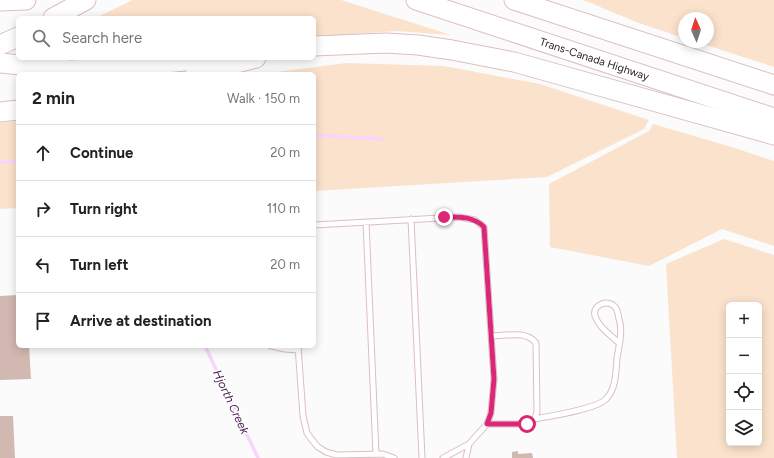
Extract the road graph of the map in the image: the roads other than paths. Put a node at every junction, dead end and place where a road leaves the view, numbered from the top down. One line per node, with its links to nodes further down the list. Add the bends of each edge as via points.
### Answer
1 (26, 0): 5 (highway)
2 (86, 0): 6 (highway)
3 (416, 0): 17 (highway, Trans-Canada Highway)
4 (514, 0): 14 (highway)
5 (0, 1)
6 (57, 16)
7 (16, 37): 8 (highway)
8 (0, 45)
9 (316, 46): 18 (highway, via 386,43 452,50 514,62)
10 (195, 60): 12 (highway, via 129,68 71,70)
11 (248, 60): 13 (highway)
12 (0, 63)
13 (203, 72)
14 (774, 85)
15 (16, 110): 16 (highway)
16 (0, 112)
17 (774, 118)
18 (774, 135)
19 (411, 219): 20 (lane); 22 (lane, via 468,218 484,227); 31 (lane)
20 (366, 222): 21 (lane); 29 (lane)
21 (316, 225)
22 (492, 336): 26 (lane, via 526,335 533,338 536,343); 27 (lane, via 494,379 491,413)
23 (619, 343): 23 (lane, via 620,321 617,311 608,303 601,304 596,307 596,316 602,328); 26 (lane, via 614,380 605,400 592,406)
24 (280, 348): 25 (lane)
25 (298, 348): 29 (lane, via 303,416 307,433 318,447 326,452 337,455)
26 (536, 419): 27 (lane, via 527,424)
27 (487, 424): 28 (lane)
28 (469, 444): 32 (lane); 33 (lane)
29 (376, 454): 30 (lane)
30 (394, 458)
31 (422, 458)
32 (443, 458)
33 (466, 458)

